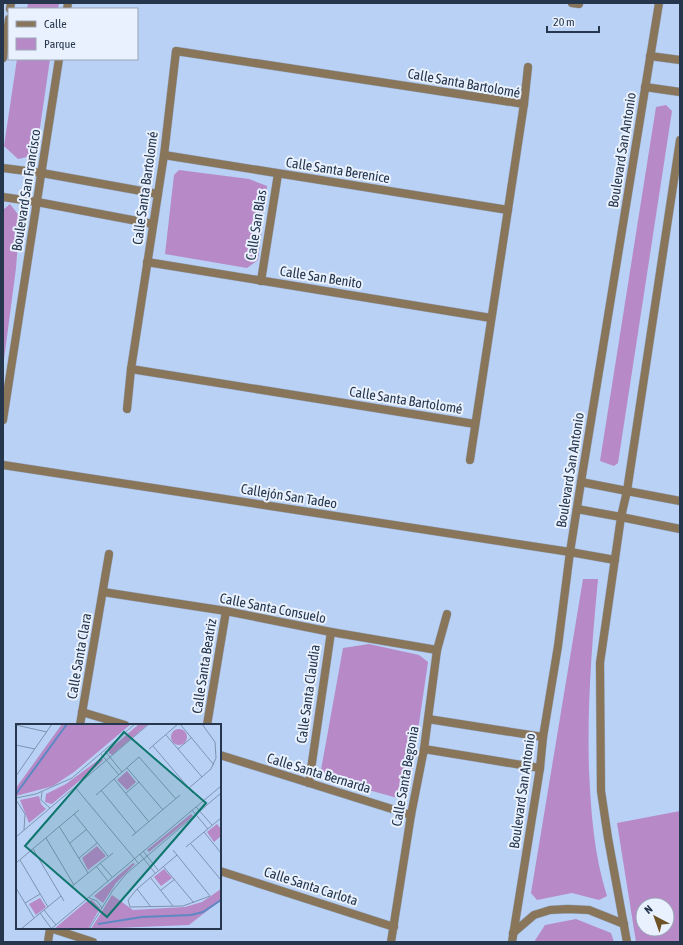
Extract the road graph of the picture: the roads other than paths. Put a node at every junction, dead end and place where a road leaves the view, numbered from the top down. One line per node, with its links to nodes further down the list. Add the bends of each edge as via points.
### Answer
1 (659, 3): 3 (street, Boulevard San Antonio)
2 (8, 26): 4 (street)
3 (650, 56): 6 (street); 8 (street, Boulevard San Antonio)
4 (3, 58)
5 (59, 60): 14 (street, Boulevard San Francisco)
6 (680, 60)
7 (528, 67): 10 (street)
8 (645, 87): 9 (street); 30 (street, Boulevard San Antonio)
9 (680, 92)
10 (524, 104): 12 (street, Calle Santa Bartolomé, via 176,51); 19 (street, Calle Santa Bartolomé)
11 (680, 140): 31 (street)
12 (164, 156): 15 (street, Calle Santa Berenice); 16 (street, Calle Santa Bartolomé)
13 (3, 168): 14 (street)
14 (42, 173): 16 (street); 18 (street, Boulevard San Francisco)
15 (278, 174): 19 (street, Calle Santa Berenice); 22 (street, Calle San Blas)
16 (158, 194): 20 (street, Calle Santa Bartolomé)
17 (3, 197): 18 (street)
18 (37, 202): 20 (street); 26 (street, Boulevard San Francisco)
19 (508, 210): 23 (street, Calle Santa Bartolomé)
20 (153, 224): 21 (street, Calle Santa Bartolomé)
21 (147, 262): 22 (street, Calle San Benito); 24 (street, Calle Santa Bartolomé)
22 (261, 281): 23 (street, Calle San Benito)
23 (491, 318): 27 (street, Calle Santa Bartolomé)
24 (131, 369): 25 (street); 27 (street, Calle Santa Bartolomé)
25 (128, 409)
26 (3, 420)
27 (475, 424): 28 (street)
28 (470, 460)
29 (3, 465): 36 (street, Callejón San Tadeo)
30 (581, 482): 31 (street); 33 (street, Boulevard San Antonio)
31 (626, 492): 32 (street); 34 (street)
32 (680, 501)
33 (577, 509): 34 (street); 36 (street, Boulevard San Antonio)
34 (621, 518): 35 (street); 38 (street)
35 (680, 529)
36 (570, 552): 38 (street, Callejón San Tadeo); 49 (street, Boulevard San Antonio)
37 (109, 554): 39 (street, Calle Santa Clara)
38 (615, 560): 56 (street, via 600,663 601,783)
39 (103, 592): 40 (street, Calle Santa Consuelo); 44 (street, Calle Santa Clara)
40 (226, 612): 42 (street, Calle Santa Consuelo); 48 (street, Calle Santa Beatriz)
41 (447, 614): 43 (street, Calle Santa Begonia)
42 (331, 632): 43 (street, Calle Santa Consuelo); 53 (street, Calle Santa Claudia)
43 (437, 650): 45 (street, Calle Santa Begonia)
44 (82, 712): 46 (street, Calle Santa Clara); 47 (street)
45 (428, 719): 49 (street); 50 (street, Calle Santa Begonia)
46 (80, 724)
47 (122, 724)
48 (207, 724)
49 (543, 737): 52 (street, Boulevard San Antonio)
50 (424, 749): 52 (street); 54 (street, Calle Santa Begonia)
51 (221, 755): 53 (street, Calle Santa Bernarda)
52 (540, 768): 60 (street, Boulevard San Antonio)
53 (309, 783): 54 (street, Calle Santa Bernarda)
54 (411, 815): 57 (street, Calle Santa Begonia)
55 (221, 871): 57 (street, Calle Santa Carlota)
56 (624, 924): 60 (street, via 589,910 550,910 534,915); 65 (street)
57 (394, 927): 63 (street, Calle Santa Begonia)
58 (50, 929): 61 (street)
59 (53, 929): 62 (street)
60 (513, 933): 64 (street, Boulevard San Antonio)
61 (48, 942)
62 (93, 942)
63 (391, 942)
64 (512, 942)
65 (627, 942)

